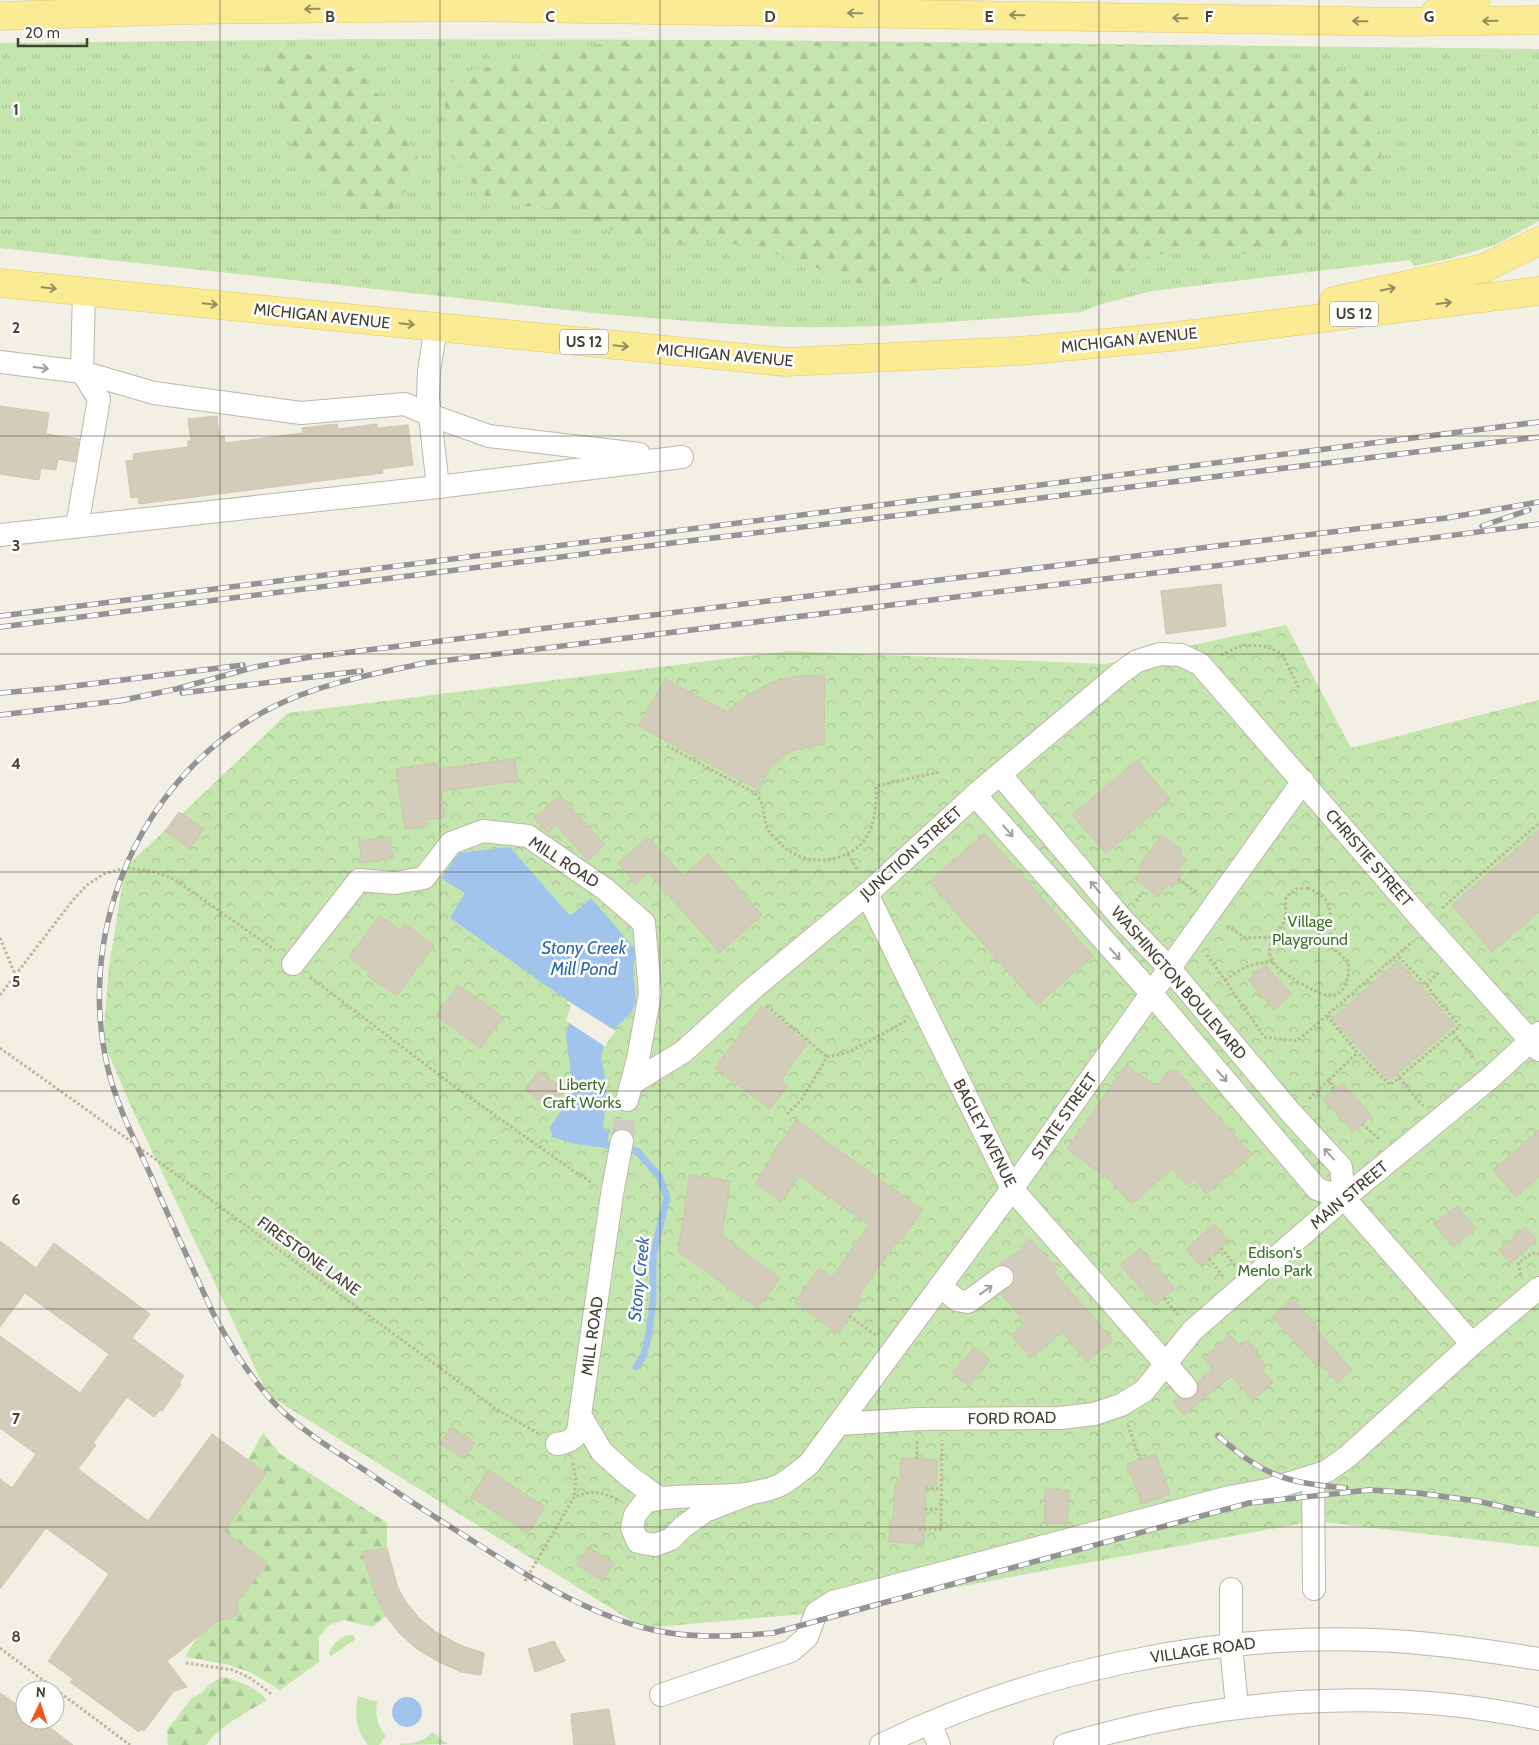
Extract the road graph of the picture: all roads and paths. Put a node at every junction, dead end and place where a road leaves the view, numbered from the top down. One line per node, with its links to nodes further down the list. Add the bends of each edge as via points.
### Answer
1 (1476, 0): 4 (main road)
2 (0, 16): 4 (main road, one-way to 2, via 468,7)
3 (1539, 20): 4 (main road, one-way to 4)
4 (1409, 22)
5 (1539, 241): 10 (main road, one-way to 5, via 1484,268)
6 (0, 283): 7 (main road, MICHIGAN AVENUE / US 12, one-way to 7)
7 (84, 291): 9 (main road, MICHIGAN AVENUE / US 12, one-way to 9); 12 (street)
8 (1539, 291): 10 (main road, MICHIGAN AVENUE / US 12, one-way to 8)
9 (436, 327): 10 (main road, MICHIGAN AVENUE / US 12, one-way to 10, via 785,362 1020,351); 13 (street, via 429,371)
10 (1169, 337)
11 (0, 362): 12 (street, one-way to 12)
12 (82, 372): 13 (street, via 154,393 301,412 406,404); 15 (street, via 99,399)
13 (430, 415): 14 (street); 14 (street, via 489,436 672,459)
14 (438, 487): 15 (street)
15 (77, 526): 16 (street)
16 (0, 535)
17 (1200, 664): 18 (path, via 1242,645 1264,646 1282,654); 21 (street, JUNCTION STREET, via 1181,655 1160,654 1137,661); 22 (street, CHRISTIE STREET)
18 (1300, 688)
19 (667, 746): 20 (path, via 752,792 761,799 768,830 780,844 795,856 820,861 842,857 861,845 875,815 876,786)
20 (939, 772)
21 (1000, 774): 23 (street, JUNCTION STREET); 36 (street, WASHINGTON BOULEVARD, one-way to 21, via 1122,919)
22 (1303, 781): 29 (street, CHRISTIE STREET); 36 (street, STATE STREET)
23 (975, 795): 26 (street, JUNCTION STREET); 40 (street, WASHINGTON BOULEVARD, one-way to 40)
24 (1539, 823): 29 (path)
25 (1178, 879): 27 (path)
26 (867, 894): 39 (street, JUNCTION STREET); 60 (street, BAGLEY AVENUE)
27 (1202, 897)
28 (1220, 921): 30 (path, via 1246,938)
29 (1422, 930): 33 (path); 45 (street, CHRISTIE STREET)
30 (1274, 936): 34 (path, via 1270,953); 34 (path, via 1284,923 1286,897 1296,889 1308,888 1317,892 1327,902 1331,923 1330,946 1348,961 1350,970 1344,989 1326,996 1276,967)
31 (0, 938): 37 (path)
32 (1205, 954): 38 (path)
33 (1397, 955): 42 (path); 44 (path, via 1460,1026)
34 (1274, 962): 38 (path, via 1254,963)
35 (293, 964): 37 (path, via 174,879 152,871 125,868 104,874 87,885); 53 (street, MILL ROAD, via 359,880 395,883 424,878 451,842 483,831 528,836 606,889 644,923 650,993); 61 (path, via 572,1170)
36 (1170, 969): 40 (street, STATE STREET); 62 (street, WASHINGTON BOULEVARD, one-way to 36, via 1341,1168)
37 (15, 974): 41 (path)
38 (1225, 980): 42 (path, via 1264,1037 1297,1041)
39 (750, 991): 48 (path); 53 (street, JUNCTION STREET, via 683,1052)
40 (1151, 993): 60 (street, STATE STREET); 62 (street, WASHINGTON BOULEVARD, one-way to 62, via 1317,1188)
41 (0, 995)
42 (1327, 1016): 47 (path)
43 (912, 1018): 48 (path, via 849,1052)
44 (1453, 1032): 49 (path); 50 (path)
45 (1536, 1041): 62 (street, MAIN STREET)
46 (0, 1048): 76 (path, FIRESTONE LANE, via 496,1409)
47 (1358, 1053): 50 (path, via 1390,1086); 51 (path)
48 (827, 1057): 56 (path, via 802,1099)
49 (1475, 1060)
50 (1399, 1078): 55 (path)
51 (1329, 1080): 52 (path); 54 (path)
52 (1334, 1090)
53 (629, 1091)
54 (1308, 1100)
55 (1423, 1106)
56 (787, 1114)
57 (1362, 1124): 58 (path)
58 (1381, 1141)
59 (621, 1147): 61 (street, MILL ROAD)
60 (1012, 1189): 66 (street, STATE STREET); 70 (street, BAGLEY AVENUE, via 1044,1240)
61 (612, 1194): 73 (street, MILL ROAD)
62 (1344, 1198): 68 (street, WASHINGTON BOULEVARD); 70 (street, MAIN STREET, via 1192,1330)
63 (1539, 1254): 65 (path, via 1532,1253 1518,1263)
64 (1002, 1277): 66 (street, one-way to 64, via 957,1300 968,1302)
65 (1530, 1282): 68 (street)
66 (940, 1286): 69 (street, STATE STREET)
67 (850, 1316): 69 (path)
68 (1472, 1344): 78 (street, via 1347,1457)
69 (895, 1348): 75 (street, STATE STREET)
70 (1167, 1363): 71 (street, BAGLEY AVENUE); 72 (street, FORD ROAD, via 1144,1391)
71 (1186, 1387)
72 (1121, 1405): 74 (street, FORD ROAD, via 1094,1414 1060,1418); 77 (path)
73 (580, 1415): 76 (street, MILL ROAD, via 575,1438); 83 (street, via 602,1452)
74 (943, 1419): 75 (street, FORD ROAD); 80 (path)
75 (839, 1424): 81 (street, STATE STREET, via 809,1464 779,1486)
76 (557, 1444): 82 (path, FIRESTONE LANE, via 566,1450 574,1465)
77 (1140, 1459)
78 (1313, 1476): 89 (street); 96 (street, via 833,1602 816,1612 807,1637 791,1651)
79 (926, 1488): 80 (path)
80 (941, 1489): 85 (path)
81 (749, 1494): 83 (street, STATE STREET); 83 (street, STATE STREET, via 705,1511 671,1539 655,1546 638,1542 632,1528 636,1515 645,1502)
82 (574, 1497): 84 (path, via 589,1492 605,1493); 88 (path)
83 (660, 1498)
84 (624, 1504)
85 (941, 1508): 86 (path); 87 (path, via 940,1529)
86 (925, 1509)
87 (919, 1529)
88 (526, 1581)
89 (1314, 1588)
90 (1231, 1589): 91 (street)
91 (1231, 1645): 93 (street, VILLAGE ROAD, via 1374,1640 1431,1643); 97 (street); 99 (street, VILLAGE ROAD, via 1135,1660 1078,1674 980,1703)
92 (0, 1648): 100 (path)
93 (1539, 1659)
94 (186, 1663): 95 (path, via 233,1670)
95 (273, 1695)
96 (661, 1695)
97 (1238, 1707): 98 (street, via 1301,1701 1372,1701 1441,1704); 103 (street, via 1160,1720)
98 (1539, 1719)
99 (930, 1723): 101 (street, VILLAGE ROAD); 102 (street)
100 (130, 1745)
101 (881, 1745)
102 (939, 1745)
103 (1065, 1745)

